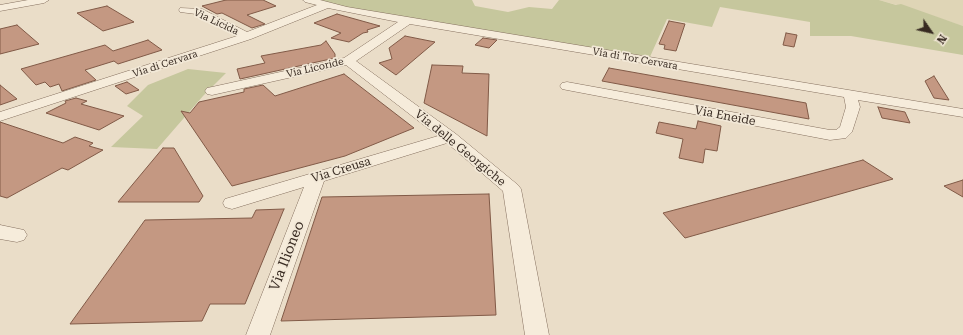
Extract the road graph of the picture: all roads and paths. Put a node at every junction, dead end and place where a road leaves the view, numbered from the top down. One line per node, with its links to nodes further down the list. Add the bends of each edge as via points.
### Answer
1 (44, 0): 4 (street)
2 (308, 0): 3 (street, Via di Tor Cervara)
3 (327, 5): 6 (street, Via di Tor Cervara); 7 (street, Via di Cervara)
4 (0, 8)
5 (184, 10): 7 (street, Via Licida, via 198,11)
6 (408, 20): 8 (street, Via Licoride); 11 (street, Via di Tor Cervara)
7 (247, 37): 13 (street, Via di Cervara)
8 (348, 60): 10 (street, Via Licoride); 14 (street, Via delle Georgiche)
9 (567, 86): 11 (street, Via Eneide, via 830,135 840,135 848,129 853,107)
10 (212, 91)
11 (850, 95): 12 (street, Via di Tor Cervara)
12 (963, 113)
13 (0, 117)
14 (450, 137): 15 (street, Via Creusa); 18 (street, Via delle Georgiche, via 512,189)
15 (317, 177): 16 (street, Via Creusa); 17 (street, Via Ilioneo)
16 (232, 203)
17 (258, 335)
18 (537, 335)

